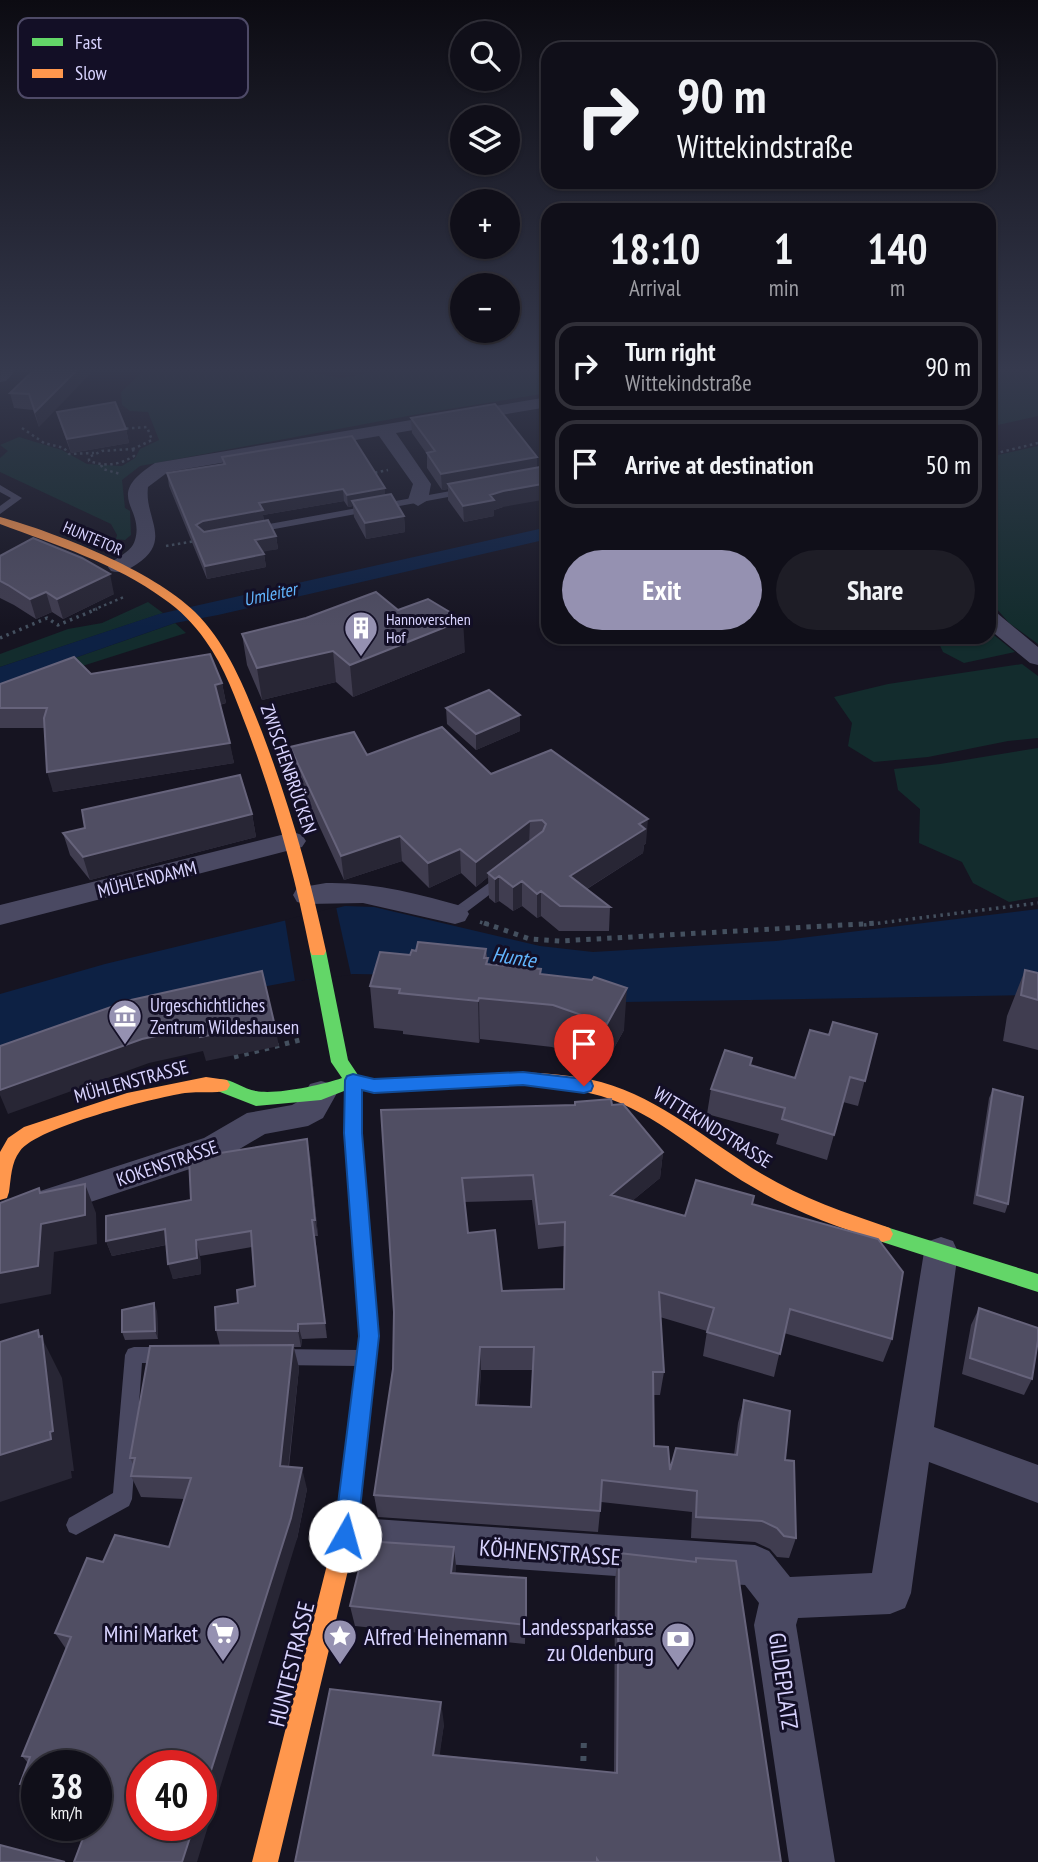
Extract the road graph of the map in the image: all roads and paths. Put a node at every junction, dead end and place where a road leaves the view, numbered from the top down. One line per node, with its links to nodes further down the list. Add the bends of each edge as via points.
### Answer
1 (93, 454): 5 (path, via 89,460)
2 (133, 454): 5 (path, via 129,460)
3 (236, 454): 15 (street, via 162,467 144,476 137,489 146,534)
4 (401, 454): 6 (street)
5 (101, 465): 7 (path)
6 (410, 467): 8 (path); 11 (street, via 422,484)
7 (113, 473)
8 (359, 475)
9 (0, 488): 12 (lane, via 17,498)
10 (483, 488): 11 (lane)
11 (418, 500): 14 (lane)
12 (0, 511)
13 (0, 520): 16 (street, HUNTETOR)
14 (206, 539): 15 (path)
15 (141, 550): 16 (street)
16 (118, 567): 18 (street, HUNTETOR)
17 (122, 590): 20 (path, via 129,594 64,624 47,618)
18 (169, 597): 22 (street, ZWISCHENBRÜCKEN, via 217,645 243,698)
19 (996, 624): 21 (street)
20 (0, 638)
21 (1038, 658)
22 (293, 841): 25 (street, ZWISCHENBRÜCKEN); 27 (street, MÜHLENDAMM)
23 (520, 866): 26 (lane)
24 (1038, 903): 26 (path, via 867,925 560,941 530,939)
25 (308, 904): 26 (street, via 326,891 372,893); 28 (street, ZWISCHENBRÜCKEN)
26 (455, 914)
27 (0, 915)
28 (322, 978): 30 (street, HUNTESTRASSE, via 340,1062)
29 (311, 1035): 31 (path, via 289,1045 225,1059)
30 (353, 1080): 32 (street, MÜHLENSTRASSE); 35 (street, WITTEKINDSTRASSE, via 374,1086 523,1079 603,1090 646,1110 779,1192); 39 (street, HUNTESTRASSE)
31 (185, 1084): 32 (street, MÜHLENSTRASSE, via 214,1083 256,1099); 33 (street, MÜHLENSTRASSE, via 20,1135 6,1153)
32 (321, 1093): 34 (street, KOKENSTRASSE, via 312,1110 297,1117 258,1122 215,1148)
33 (0, 1192)
34 (0, 1218)
35 (941, 1252): 36 (street, WITTEKINDSTRASSE); 40 (street)
36 (1038, 1283)
37 (189, 1356): 42 (lane, via 134,1355 122,1499)
38 (257, 1357): 39 (lane)
39 (367, 1358): 43 (street, HUNTESTRASSE)
40 (914, 1438): 41 (street); 44 (street, via 890,1593)
41 (1038, 1484)
42 (76, 1525)
43 (345, 1536): 44 (street, KÖHNENSTRASSE, via 755,1565); 47 (street, HUNTESTRASSE)
44 (781, 1598): 48 (street, GILDEPLATZ, via 775,1625)
45 (584, 1737): 46 (path)
46 (582, 1784)
47 (265, 1862)
48 (812, 1862)

